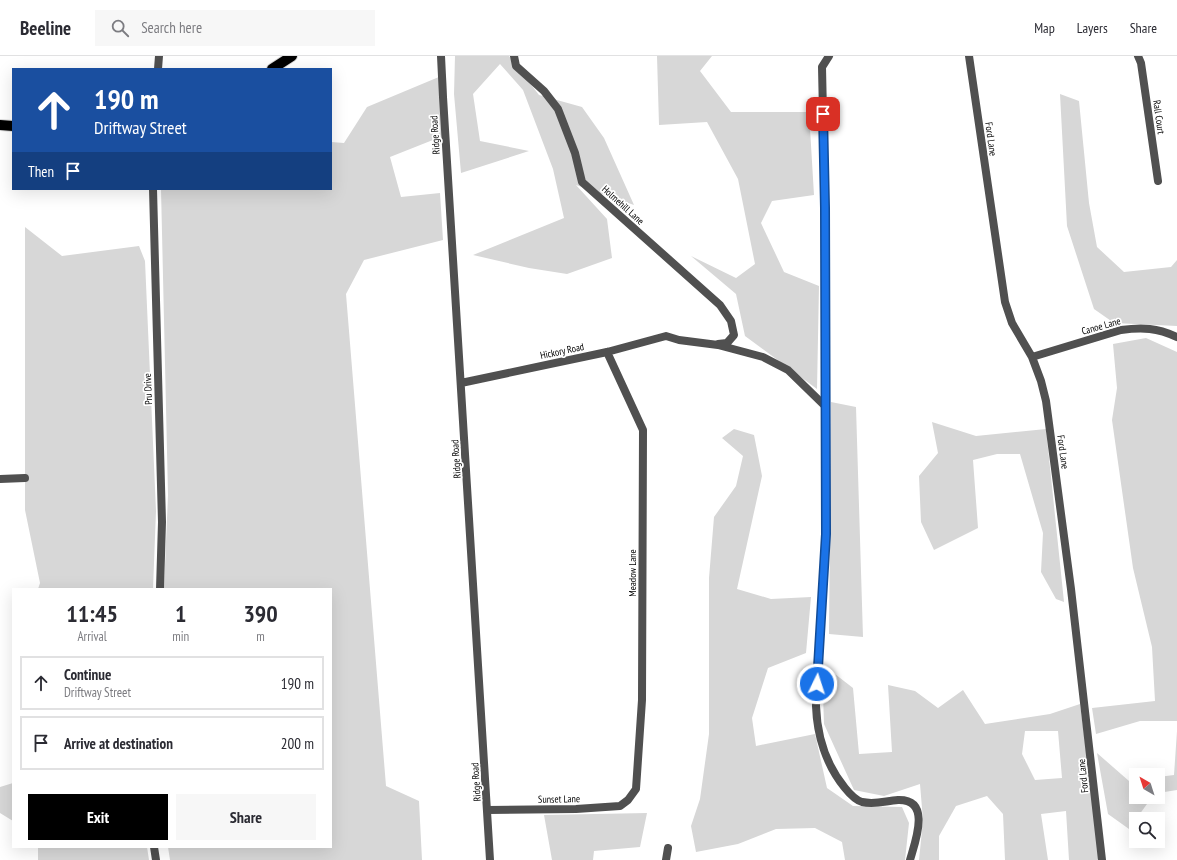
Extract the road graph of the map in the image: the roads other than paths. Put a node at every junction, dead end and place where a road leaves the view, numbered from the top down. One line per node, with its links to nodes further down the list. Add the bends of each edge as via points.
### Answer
1 (159, 56): 8 (street)
2 (292, 56): 9 (main road)
3 (441, 56): 18 (street, Ridge Road)
4 (514, 56): 15 (street, Holmehill Lane, via 516,66 544,91 558,109 575,153 582,182 720,305 731,321 734,335 726,343)
5 (829, 56): 19 (street, via 822,67)
6 (969, 56): 17 (street, Ford Lane, via 1005,302 1012,323)
7 (1138, 56): 12 (street, Rall Court)
8 (158, 68)
9 (274, 68)
10 (0, 125): 11 (main road)
11 (12, 126)
12 (1158, 180)
13 (152, 190): 22 (street, Pru Drive, via 162,522)
14 (1177, 337): 17 (street, Canoe Lane, via 1162,331 1136,328 1121,330)
15 (716, 345): 16 (street, Hickory Road, via 666,336); 19 (street, via 762,357 788,370)
16 (607, 352): 18 (street, Hickory Road); 23 (street, Meadow Lane, via 643,430 642,700 636,789)
17 (1032, 357): 31 (street, Ford Lane, via 1048,418 1071,589)
18 (461, 383): 24 (street, Ridge Road)
19 (826, 407): 30 (street, via 826,534 816,706 818,729 834,773 860,801 871,804 905,800 915,808 918,813 919,829)
20 (25, 478): 21 (street)
21 (0, 479)
22 (160, 588)
23 (628, 800): 24 (street, Sunset Lane, via 620,806 583,809)
24 (488, 810): 28 (street, Ridge Road)
25 (154, 848): 27 (street)
26 (668, 848): 29 (street)
27 (156, 860)
28 (490, 860)
29 (666, 860)
30 (910, 860)
31 (1102, 860)

